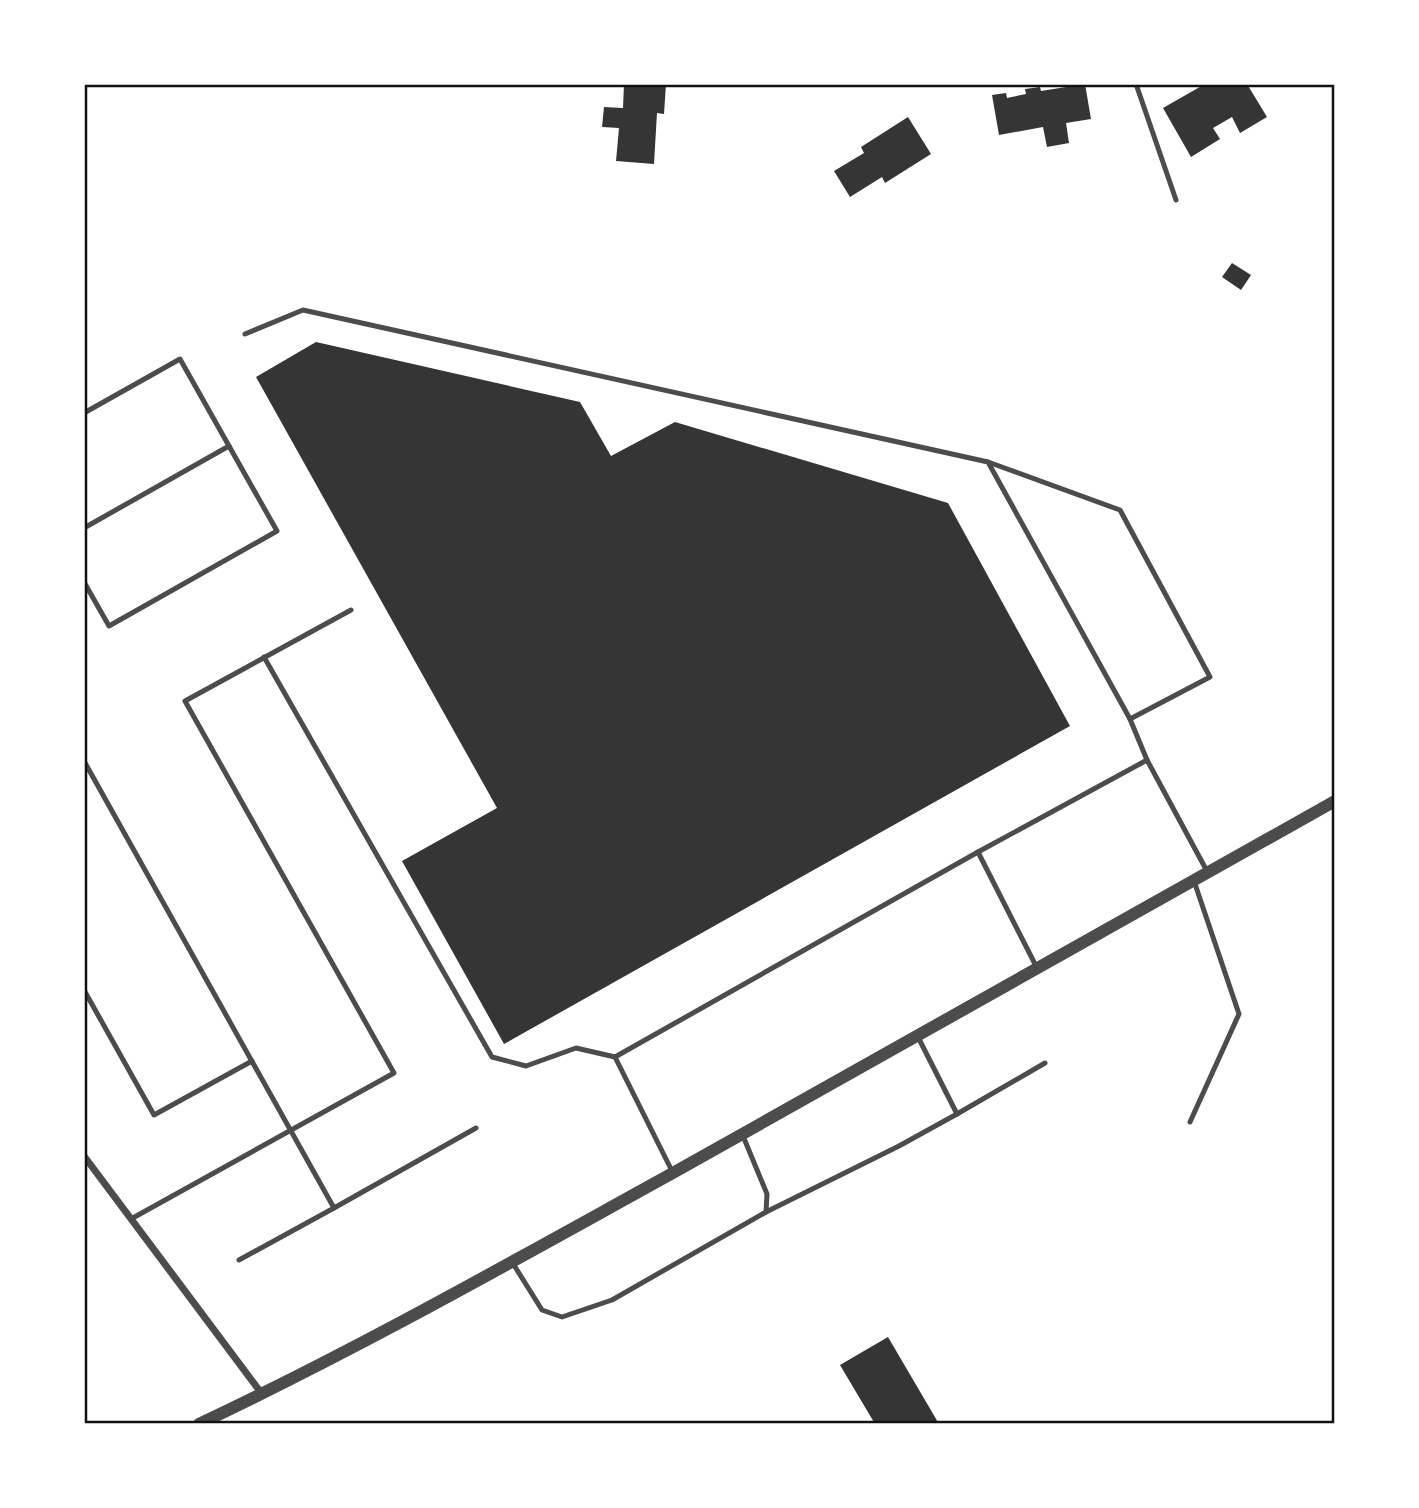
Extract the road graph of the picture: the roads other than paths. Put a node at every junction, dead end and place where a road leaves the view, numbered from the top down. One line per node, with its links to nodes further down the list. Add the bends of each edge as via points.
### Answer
1 (1136, 84): 2 (lane)
2 (1176, 200)
3 (245, 334): 6 (lane, via 303,310)
4 (84, 413): 5 (lane, via 180,359)
5 (229, 446): 7 (lane); 8 (lane, via 277,531 109,626)
6 (988, 462): 11 (lane); 11 (lane, via 1120,510 1210,677)
7 (84, 528)
8 (84, 582)
9 (351, 611): 10 (lane)
10 (264, 657): 21 (lane, via 492,1057 526,1066 576,1048); 27 (lane, via 185,701 394,1073)
11 (1130, 719): 12 (lane)
12 (1147, 760): 15 (lane); 16 (lane)
13 (84, 761): 22 (lane)
14 (1335, 801): 16 (street)
15 (978, 852): 18 (lane); 21 (lane)
16 (1208, 873): 17 (street)
17 (1194, 881): 18 (street); 25 (lane, via 1239,1014)
18 (1037, 969): 20 (street)
19 (84, 990): 22 (lane, via 154,1115)
20 (918, 1037): 24 (lane); 28 (street)
21 (615, 1057): 30 (lane)
22 (251, 1061): 27 (lane)
23 (1045, 1063): 24 (lane)
24 (957, 1114): 32 (lane)
25 (1190, 1122)
26 (476, 1128): 31 (lane)
27 (291, 1130): 31 (lane); 33 (lane)
28 (742, 1134): 30 (street); 32 (lane, via 767,1194)
29 (84, 1157): 33 (street)
30 (673, 1173): 35 (street)
31 (334, 1208): 34 (lane)
32 (766, 1212): 35 (lane, via 612,1300 562,1317 542,1310)
33 (131, 1220): 36 (street)
34 (239, 1261)
35 (512, 1262): 36 (street)
36 (263, 1394): 37 (street)
37 (199, 1424)

